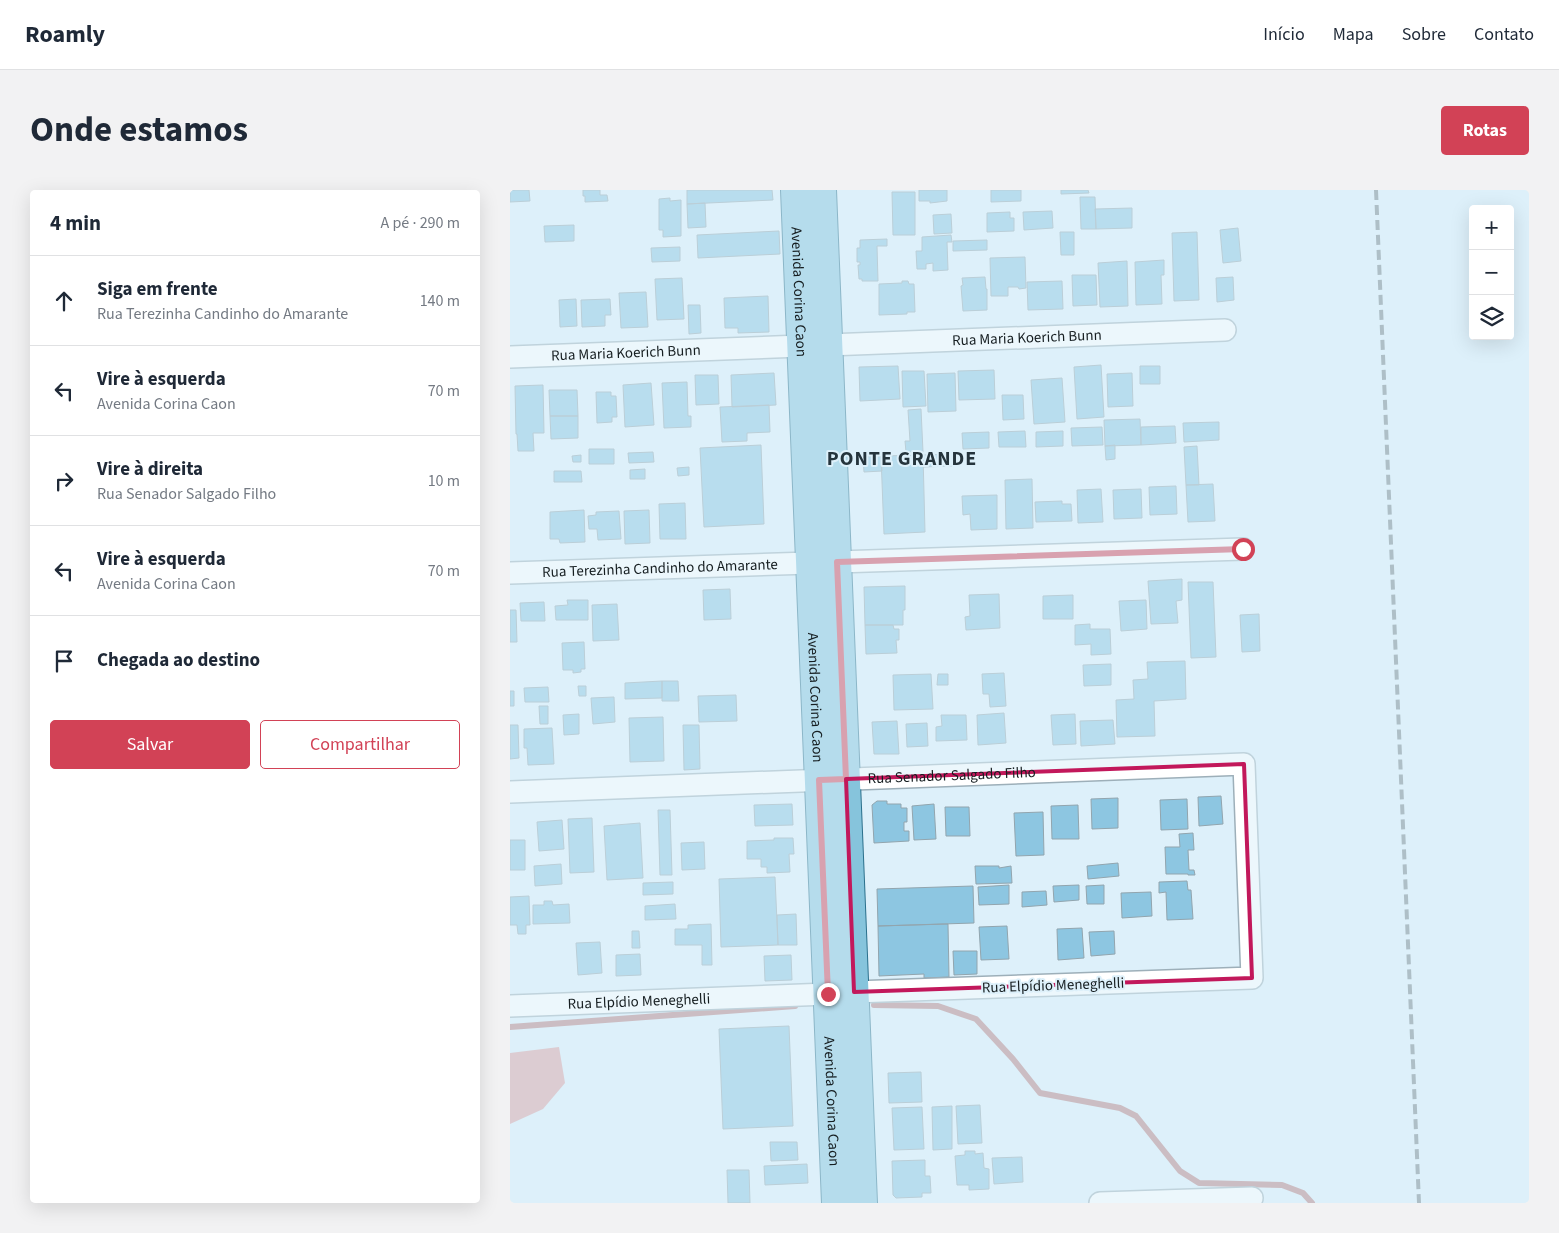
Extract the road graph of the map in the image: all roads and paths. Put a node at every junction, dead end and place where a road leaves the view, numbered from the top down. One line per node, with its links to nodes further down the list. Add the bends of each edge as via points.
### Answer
1 (795, 190): 5 (main road, Avenida Corina Caon)
2 (822, 190): 4 (main road, Avenida Corina Caon)
3 (1226, 330): 4 (street, Rua Maria Koerich Bunn)
4 (828, 345): 8 (main road, Avenida Corina Caon)
5 (802, 346): 6 (street, Rua Maria Koerich Bunn); 9 (main road, Avenida Corina Caon)
6 (510, 357)
7 (1243, 549): 8 (street)
8 (837, 562): 11 (main road, Avenida Corina Caon)
9 (810, 563): 10 (street, Rua Terezinha Candinho do Amarante); 11 (main road, Avenida Corina Caon)
10 (510, 574)
11 (832, 780): 12 (street, Rua Senador Salgado Filho); 13 (street, Rua Senador Salgado Filho, via 1244,764); 14 (main road, Avenida Corina Caon)
12 (510, 792)
13 (1252, 978): 14 (street, Rua Elpídio Meneghelli)
14 (841, 993): 15 (street, Rua Elpídio Meneghelli); 17 (main road, Avenida Corina Caon); 18 (main road, Avenida Corina Caon)
15 (510, 1006)
16 (1252, 1198): 19 (street)
17 (836, 1203)
18 (863, 1203)
19 (1100, 1203)

